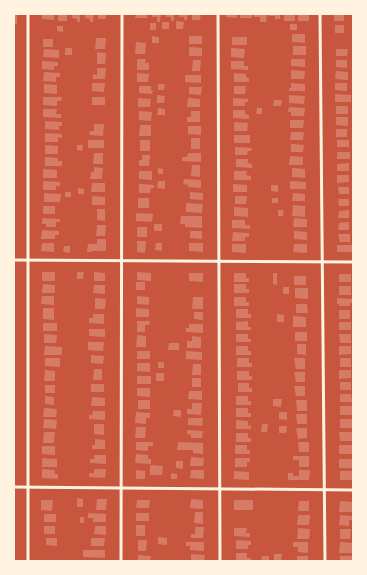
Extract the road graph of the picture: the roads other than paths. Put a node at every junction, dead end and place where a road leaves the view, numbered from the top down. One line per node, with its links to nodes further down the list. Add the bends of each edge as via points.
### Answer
1 (28, 14): 6 (street)
2 (122, 14): 7 (street)
3 (218, 14): 8 (street)
4 (320, 14): 9 (street)
5 (14, 260): 6 (street)
6 (28, 260): 7 (street); 12 (street)
7 (122, 261): 8 (street); 13 (street)
8 (218, 262): 9 (street); 14 (street)
9 (323, 262): 10 (street); 15 (street)
10 (353, 262)
11 (14, 487): 12 (street)
12 (28, 487): 13 (street); 17 (street)
13 (121, 488): 14 (street); 18 (street)
14 (219, 489): 15 (street); 19 (street)
15 (325, 490): 16 (street); 20 (street)
16 (353, 490)
17 (28, 561)
18 (121, 561)
19 (220, 561)
20 (325, 561)

